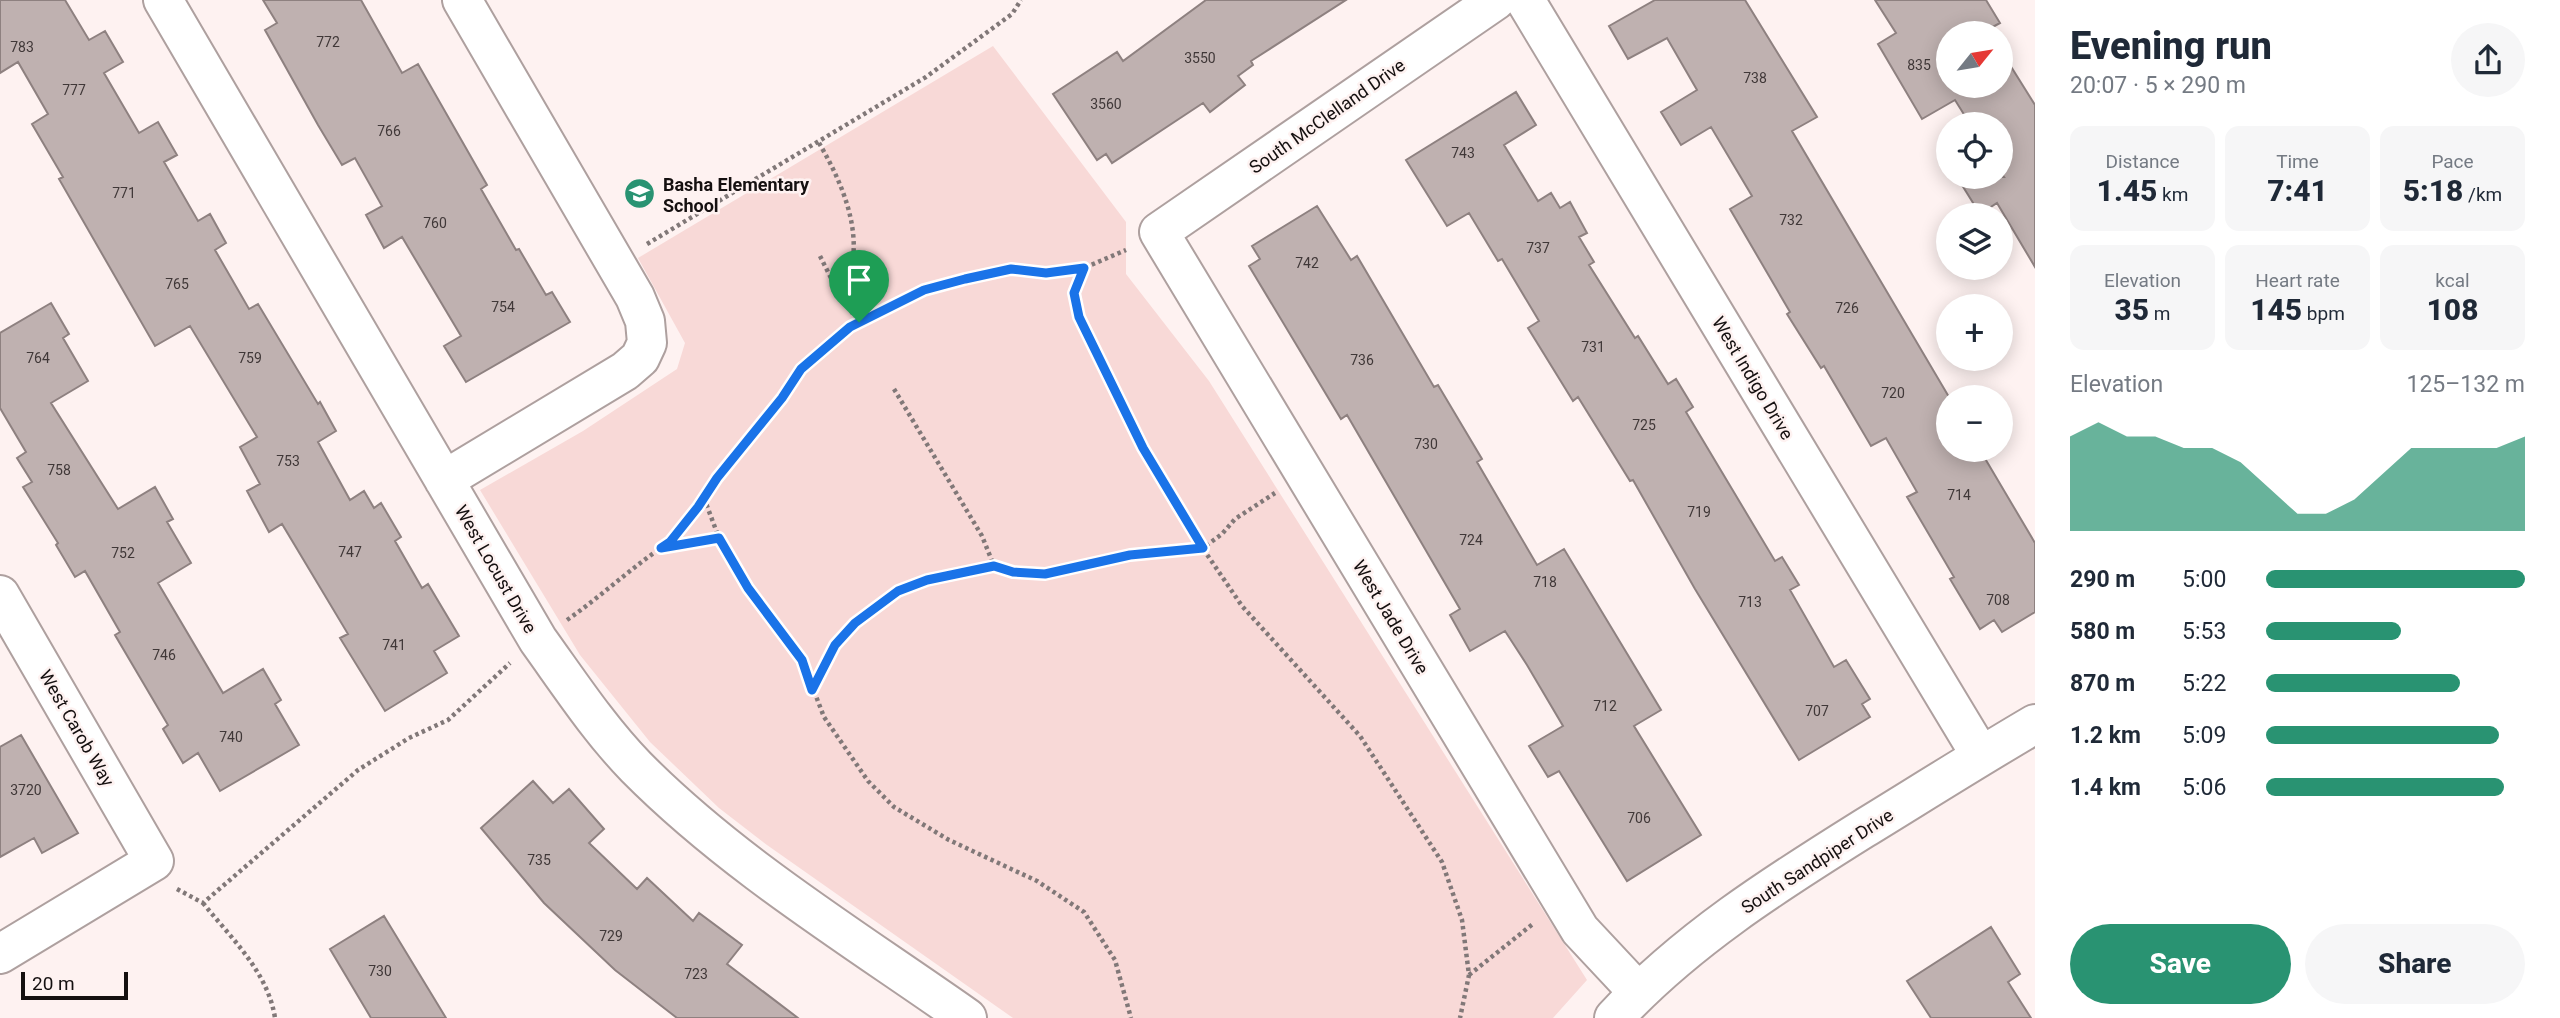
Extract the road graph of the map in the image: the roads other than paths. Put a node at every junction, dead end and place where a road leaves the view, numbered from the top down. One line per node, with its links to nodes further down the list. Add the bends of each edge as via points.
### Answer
1 (163, 0): 6 (street, West Locust Drive)
2 (462, 0): 6 (street, via 635,297 645,321 647,343 640,358 625,371)
3 (1496, 0): 5 (street, South McClelland Drive)
4 (1525, 0): 9 (street, West Indigo Drive)
5 (1159, 232): 11 (street, West Jade Drive)
6 (444, 480): 12 (street, West Locust Drive, via 538,640 635,766 755,868)
7 (0, 596): 10 (street, West Carob Way, via 140,870)
8 (2035, 724): 9 (street, South Sandpiper Drive)
9 (1981, 756): 11 (street, South Sandpiper Drive, via 1812,861 1702,937)
10 (0, 954)
11 (1626, 1005)
12 (967, 1018)

